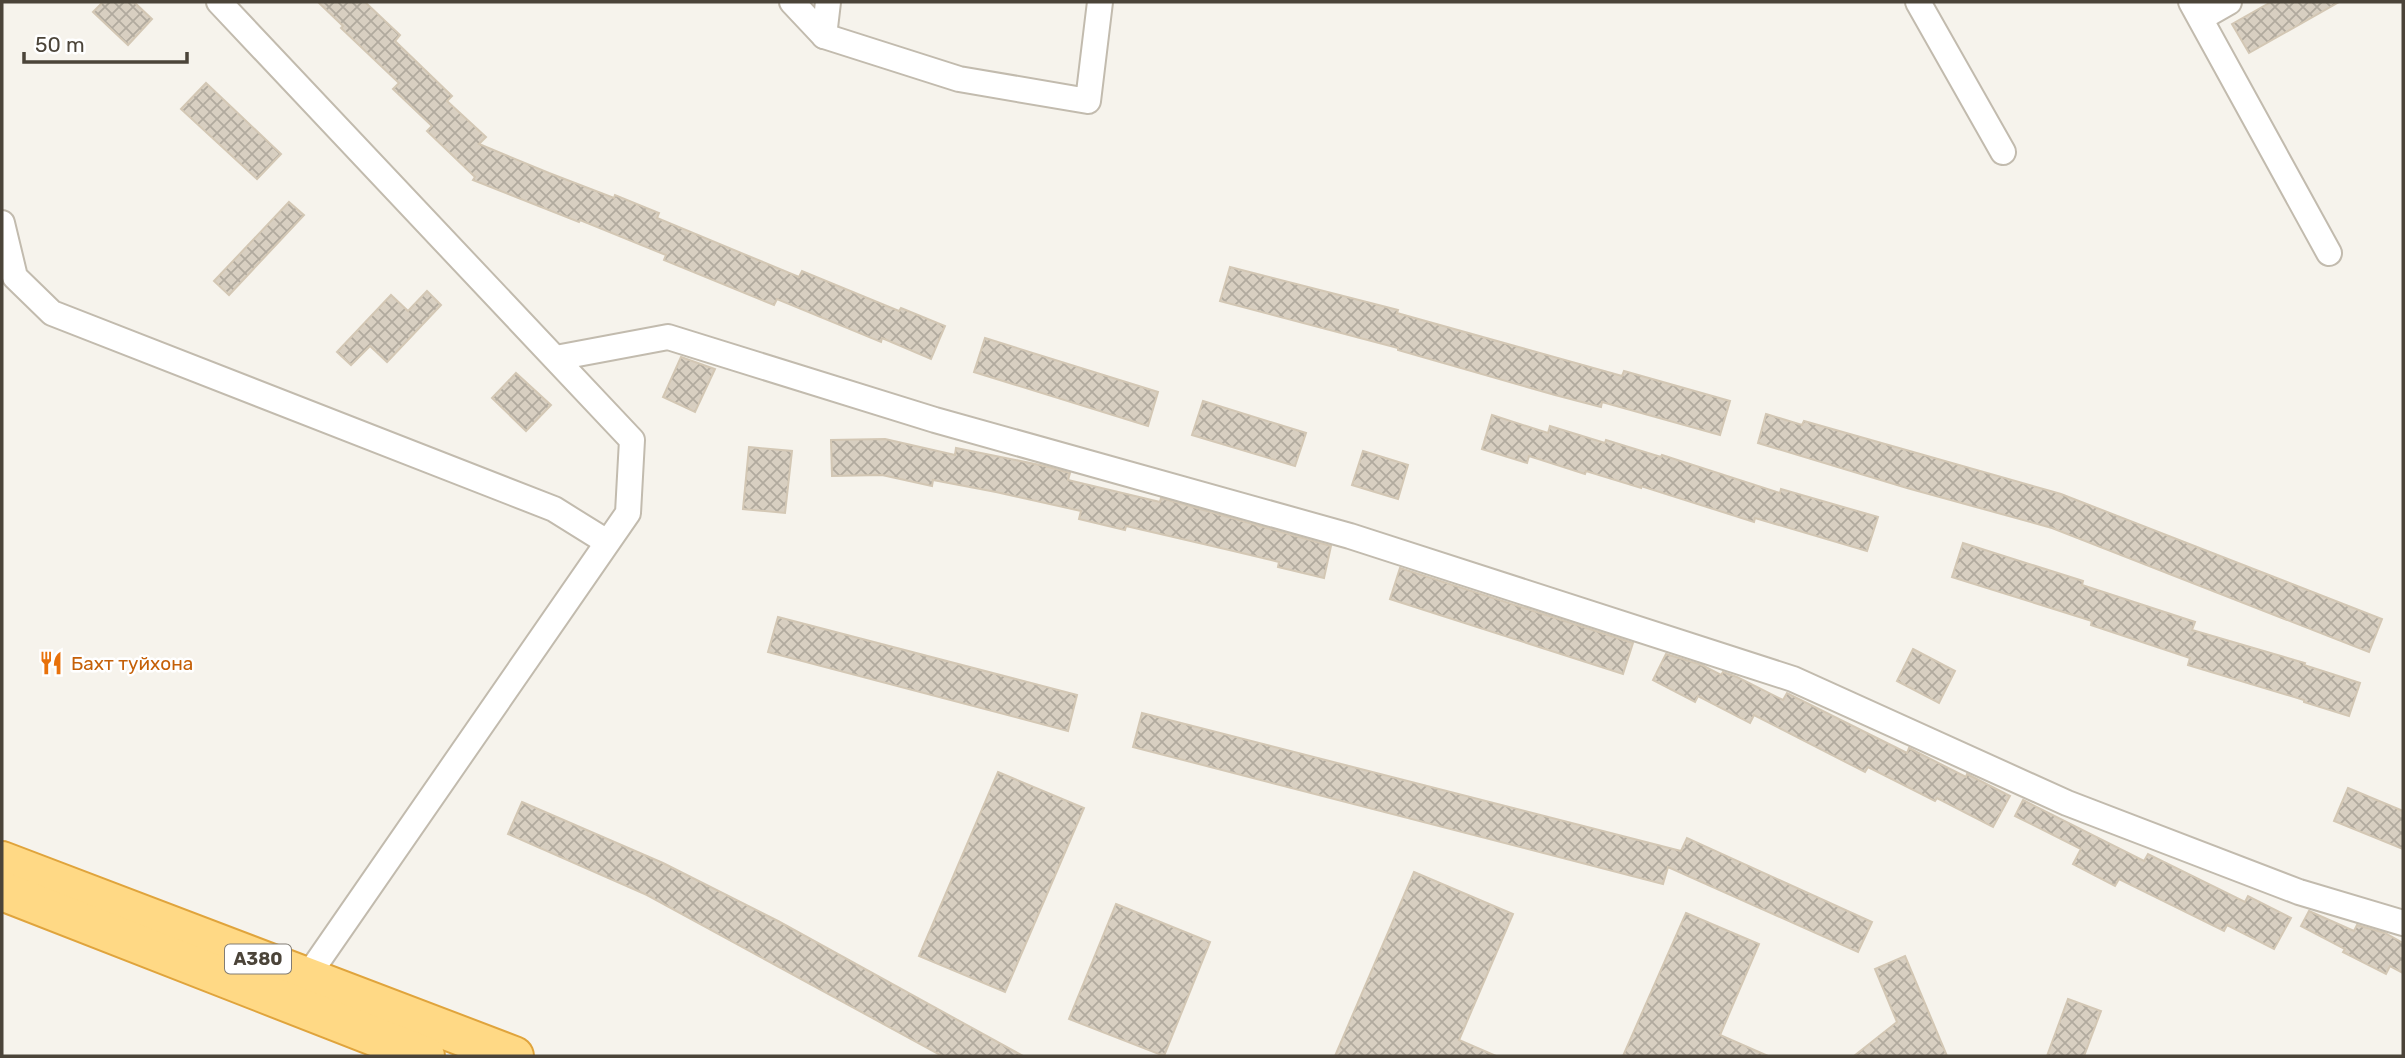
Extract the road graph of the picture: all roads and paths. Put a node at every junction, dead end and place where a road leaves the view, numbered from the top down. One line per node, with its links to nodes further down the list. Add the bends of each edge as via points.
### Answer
1 (219, 2): 12 (street)
2 (792, 2): 8 (street)
3 (828, 2): 8 (street)
4 (1100, 2): 8 (street, via 1088,101 959,79)
5 (1918, 2): 9 (street)
6 (2229, 2): 7 (street)
7 (2196, 10): 11 (street)
8 (824, 36)
9 (2003, 152)
10 (2, 223): 13 (street, via 15,277 52,313 554,509)
11 (2329, 253)
12 (556, 358): 13 (street, via 632,440 628,513); 16 (street, via 668,337 936,419 1350,536 1793,678 2067,803 2299,892)
13 (607, 542): 17 (street)
14 (2, 861): 17 (highway, A380)
15 (2, 891): 18 (highway, A380)
16 (2403, 923)
17 (307, 977): 19 (highway, A380)
18 (422, 1056)
19 (514, 1056)

